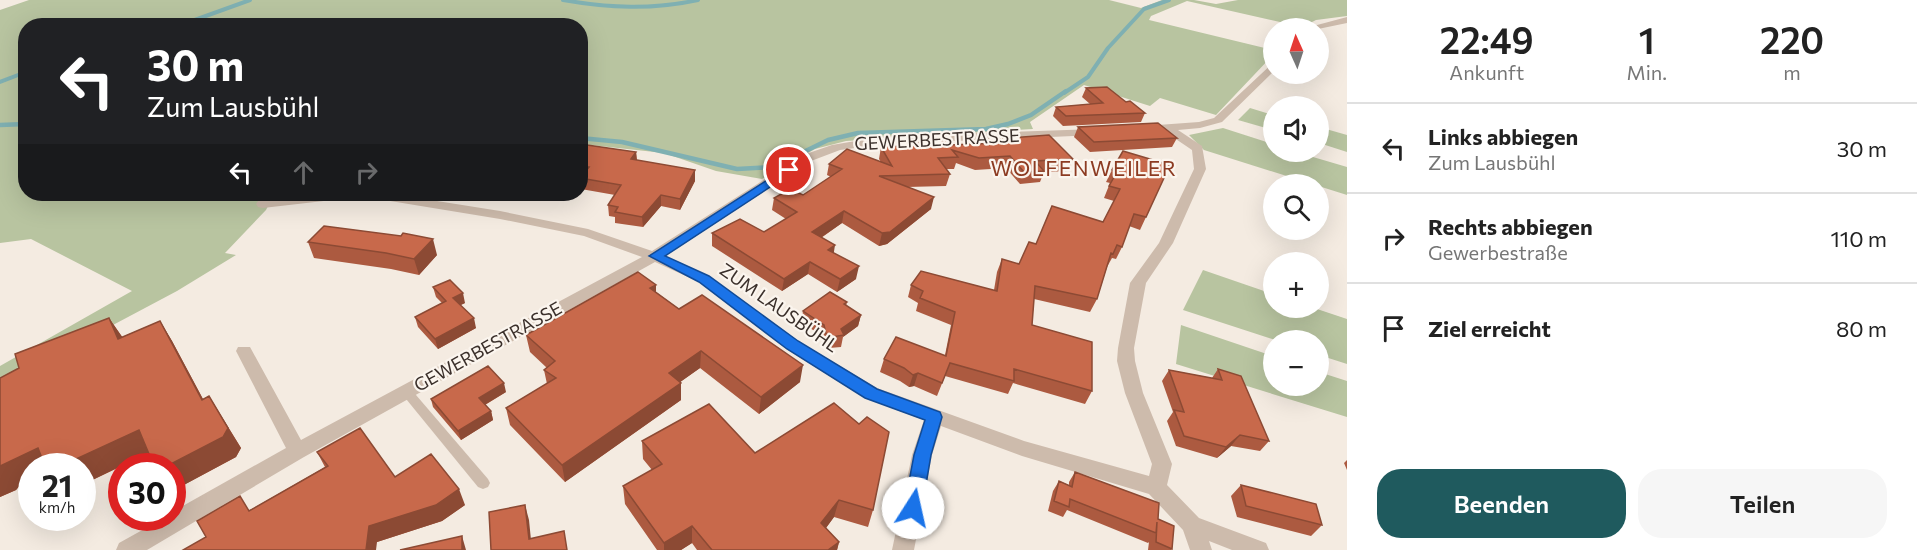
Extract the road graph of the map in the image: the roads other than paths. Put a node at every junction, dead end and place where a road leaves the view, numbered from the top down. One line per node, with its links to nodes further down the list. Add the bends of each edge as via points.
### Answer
1 (1347, 20): 2 (street)
2 (1329, 24)
3 (1263, 75): 4 (street, via 1218,120)
4 (1167, 128): 5 (street); 16 (street, via 1198,149 1200,169 1166,243 1138,283 1126,348 1134,393 1162,464)
5 (1134, 129)
6 (1112, 131): 10 (street, GEWERBESTRASSE, via 885,140 839,146 807,158)
7 (289, 201): 9 (street, ZUM LAUSBÜHL)
8 (415, 201): 10 (street, ZUM LAUSBÜHL, via 588,233)
9 (263, 204)
10 (656, 256): 12 (street, GEWERBESTRASSE); 13 (street, ZUM LAUSBÜHL, via 704,279 792,345 871,393)
11 (244, 351): 14 (street)
12 (406, 392): 14 (street, GEWERBESTRASSE); 15 (lane)
13 (934, 417): 16 (street, ZUM LAUSBÜHL, via 1022,448); 19 (street, via 922,455)
14 (297, 451): 18 (street, GEWERBESTRASSE)
15 (483, 483)
16 (1156, 487): 17 (street)
17 (1192, 525): 20 (street); 21 (street)
18 (127, 550)
19 (903, 550)
20 (1201, 550)
21 (1258, 550)

